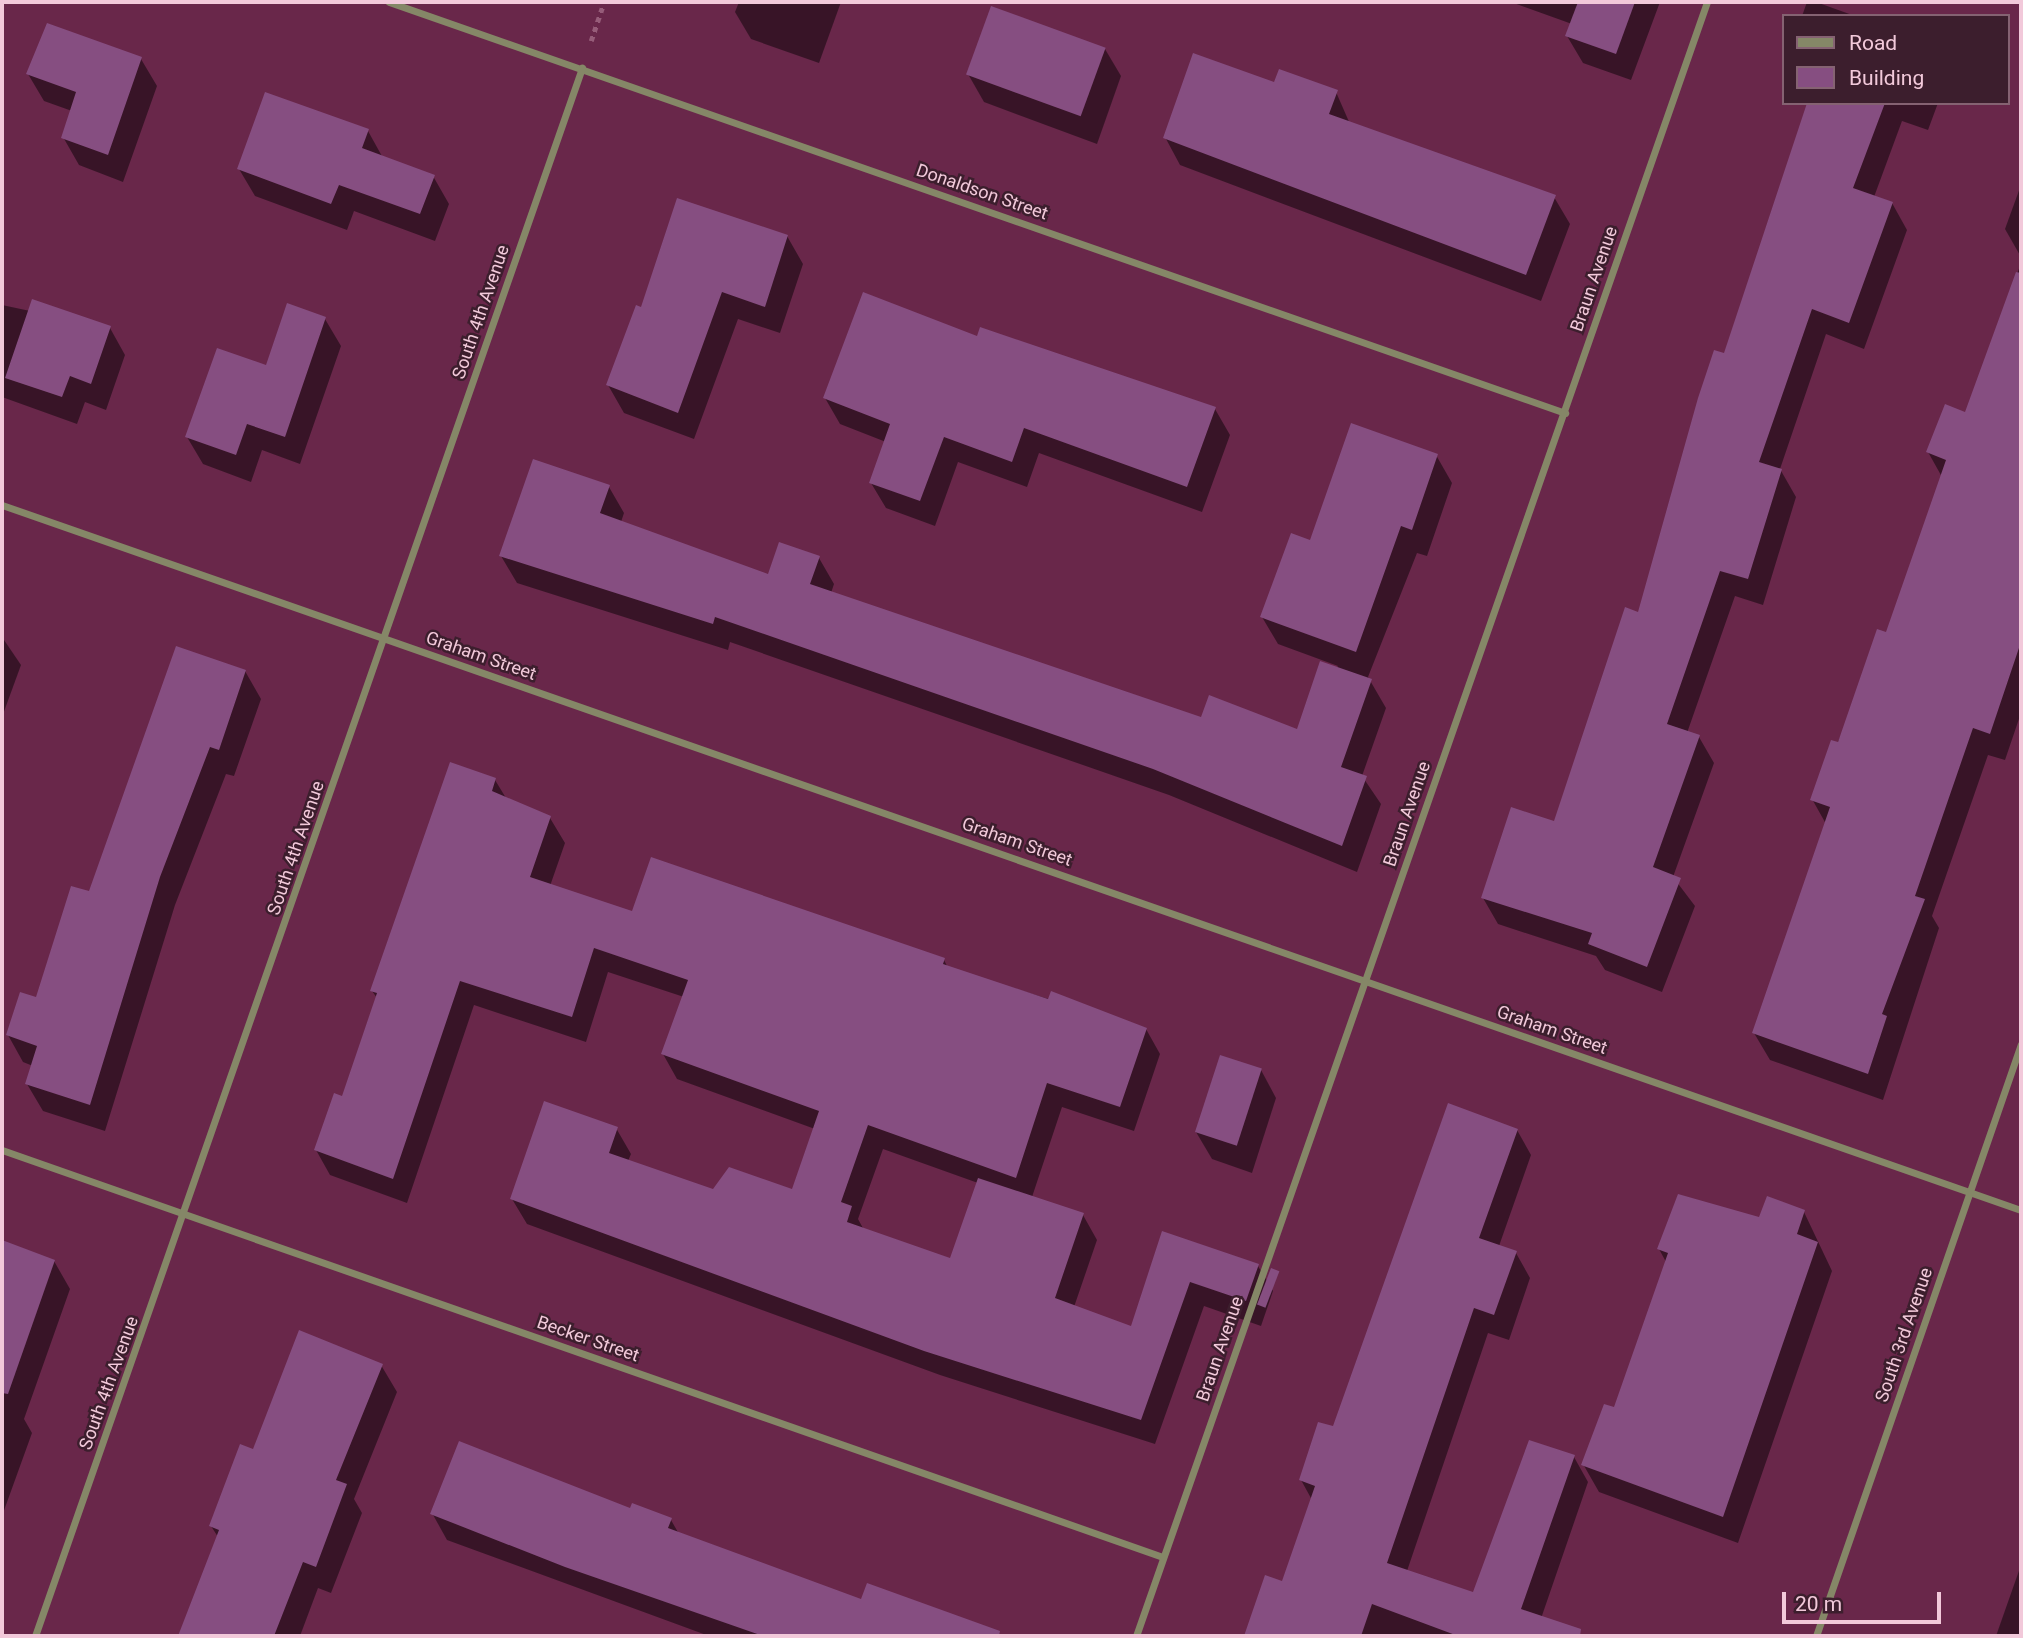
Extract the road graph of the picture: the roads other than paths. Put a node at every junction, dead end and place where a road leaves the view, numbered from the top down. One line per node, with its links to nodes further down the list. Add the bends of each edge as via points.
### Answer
1 (389, 2): 3 (street, Donaldson Street)
2 (1707, 2): 4 (street, Braun Avenue)
3 (582, 68): 4 (street, Donaldson Street); 6 (street, South 4th Avenue)
4 (1564, 413): 7 (street, Braun Avenue)
5 (2, 505): 6 (street, Graham Street)
6 (385, 639): 7 (street, Graham Street); 12 (street, South 4th Avenue)
7 (1366, 981): 10 (street, Graham Street); 13 (street, Braun Avenue)
8 (2021, 1044): 10 (street, South 3rd Avenue)
9 (2, 1150): 12 (street, Becker Street)
10 (1970, 1192): 11 (street, Graham Street); 16 (street, South 3rd Avenue)
11 (2021, 1209)
12 (186, 1215): 13 (street, Becker Street); 14 (street, South 4th Avenue)
13 (1163, 1557): 15 (street, Braun Avenue)
14 (35, 1636)
15 (1136, 1636)
16 (1816, 1636)

